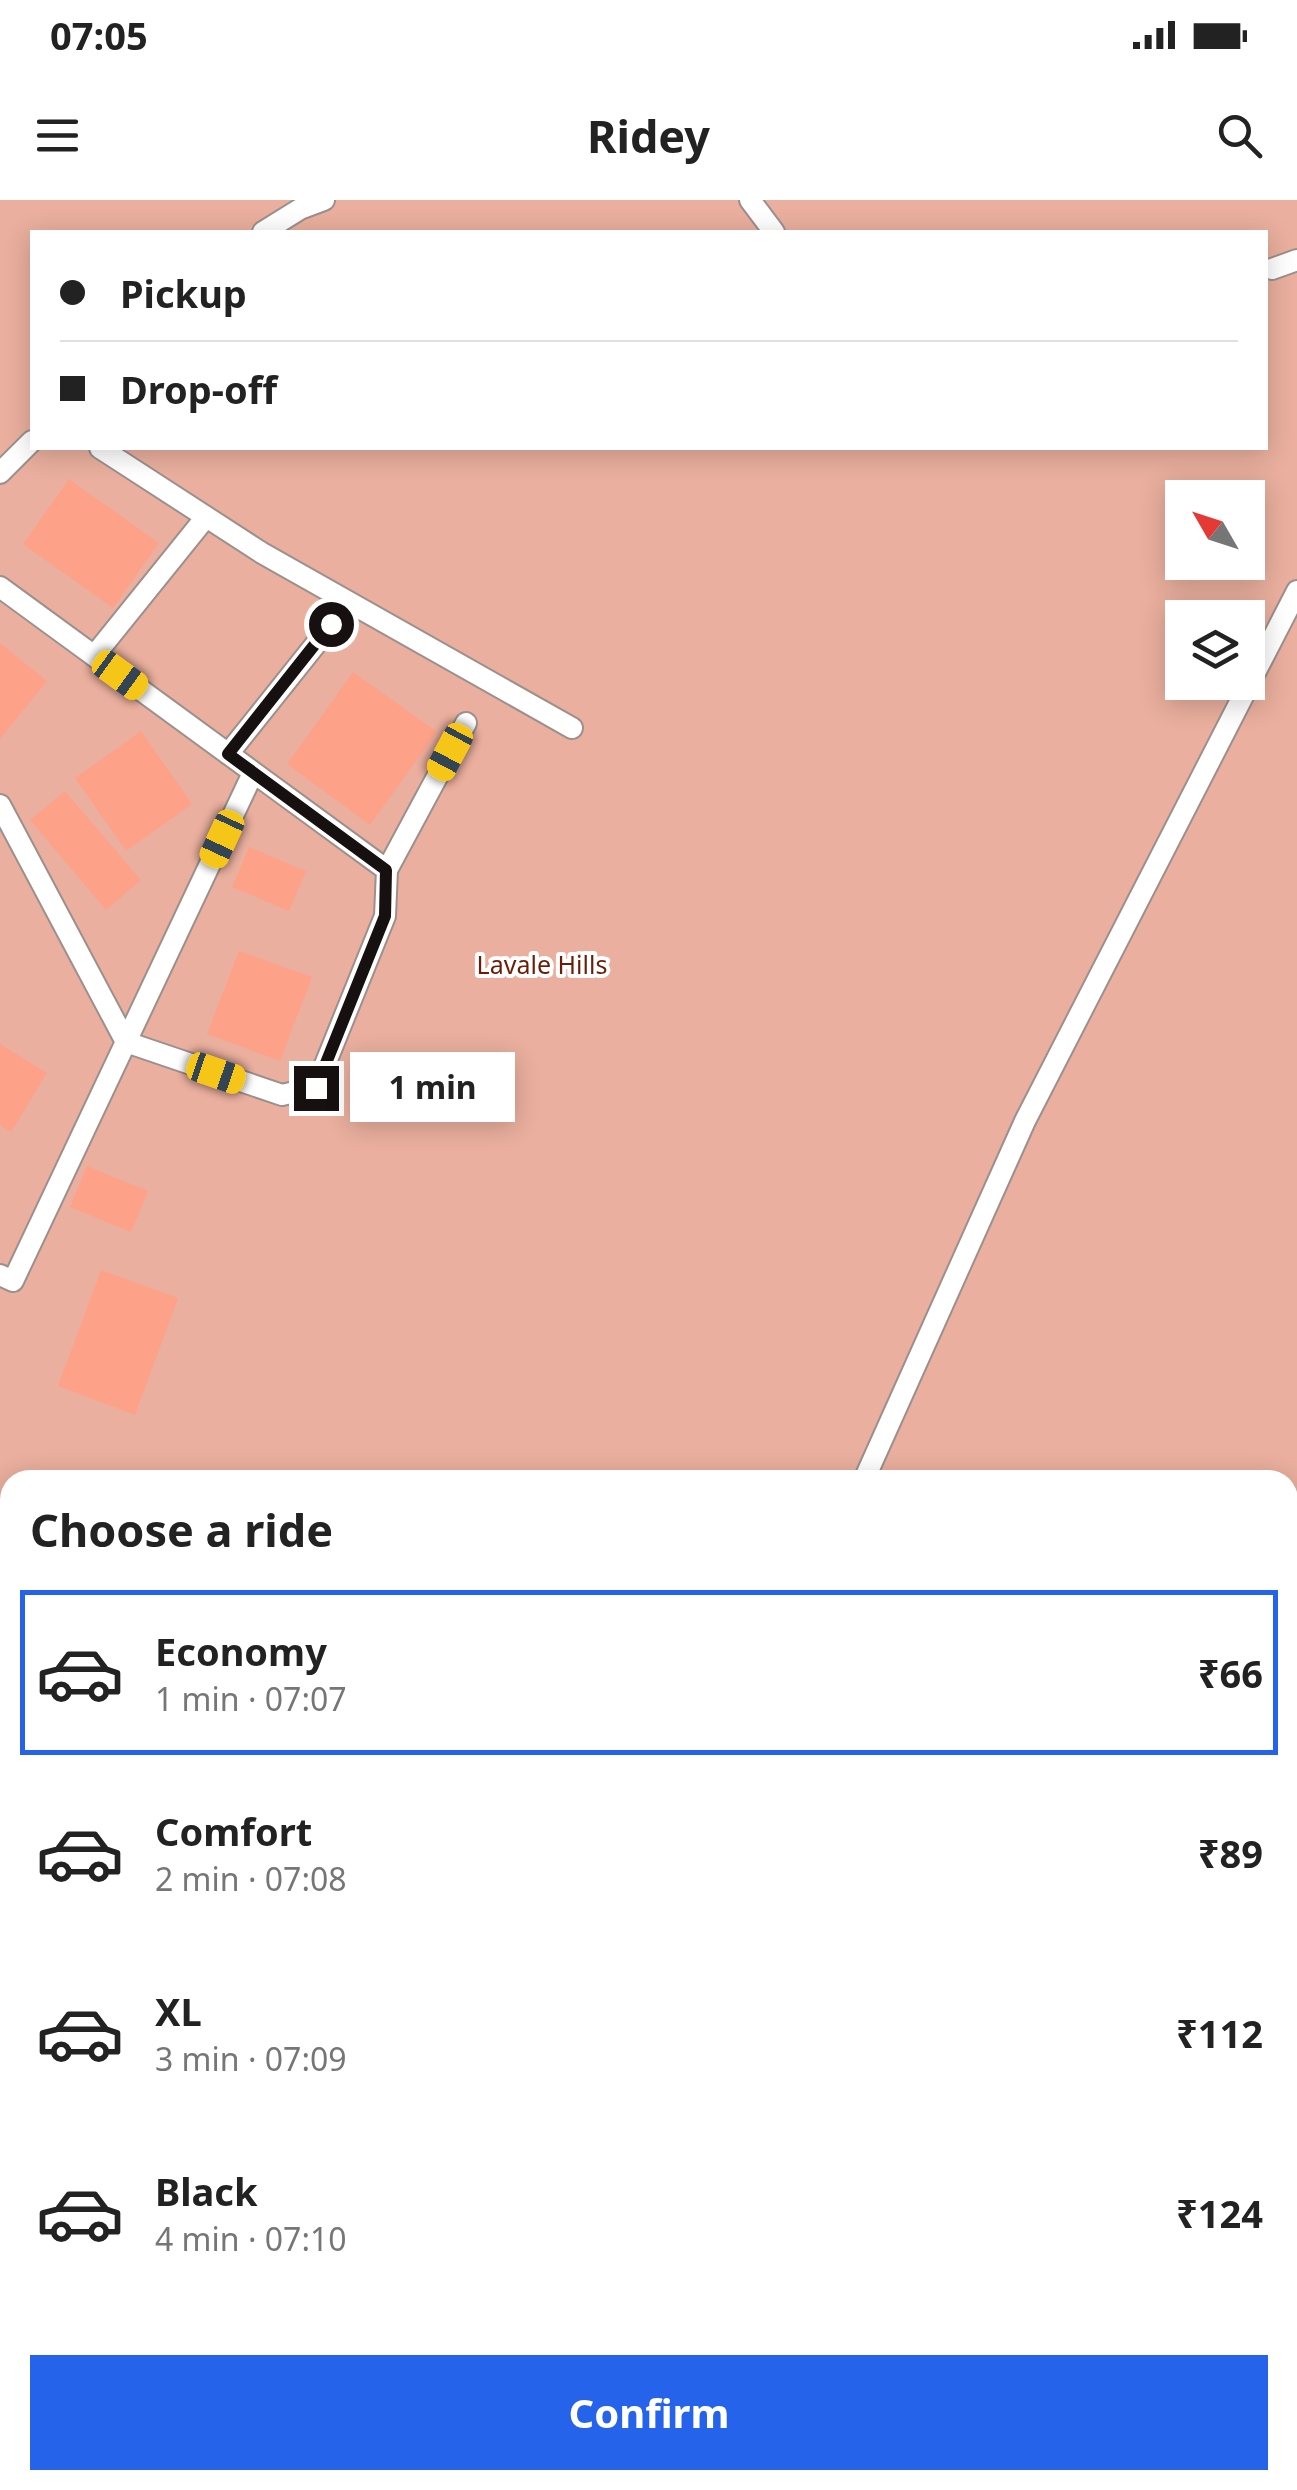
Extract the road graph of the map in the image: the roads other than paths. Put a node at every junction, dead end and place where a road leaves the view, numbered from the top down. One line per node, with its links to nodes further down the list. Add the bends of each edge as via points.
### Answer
1 (324, 200): 3 (lane)
2 (750, 200): 5 (lane)
3 (296, 204): 4 (lane)
4 (265, 230)
5 (772, 230)
6 (1297, 260): 7 (lane)
7 (1272, 268)
8 (30, 442): 10 (lane)
9 (103, 450): 11 (lane)
10 (0, 473)
11 (206, 517): 15 (lane); 17 (lane)
12 (0, 587): 15 (lane)
13 (1297, 592): 24 (lane, via 1026,1122)
14 (331, 624): 18 (lane)
15 (94, 656): 18 (lane)
16 (466, 723): 21 (lane)
17 (572, 728)
18 (228, 754): 19 (lane)
19 (254, 773): 21 (lane); 22 (lane)
20 (0, 805): 22 (lane)
21 (386, 870): 22 (lane, via 385,916 316,1088 282,1095)
22 (126, 1042): 23 (lane, via 13,1281)
23 (0, 1275)
24 (869, 1470)

